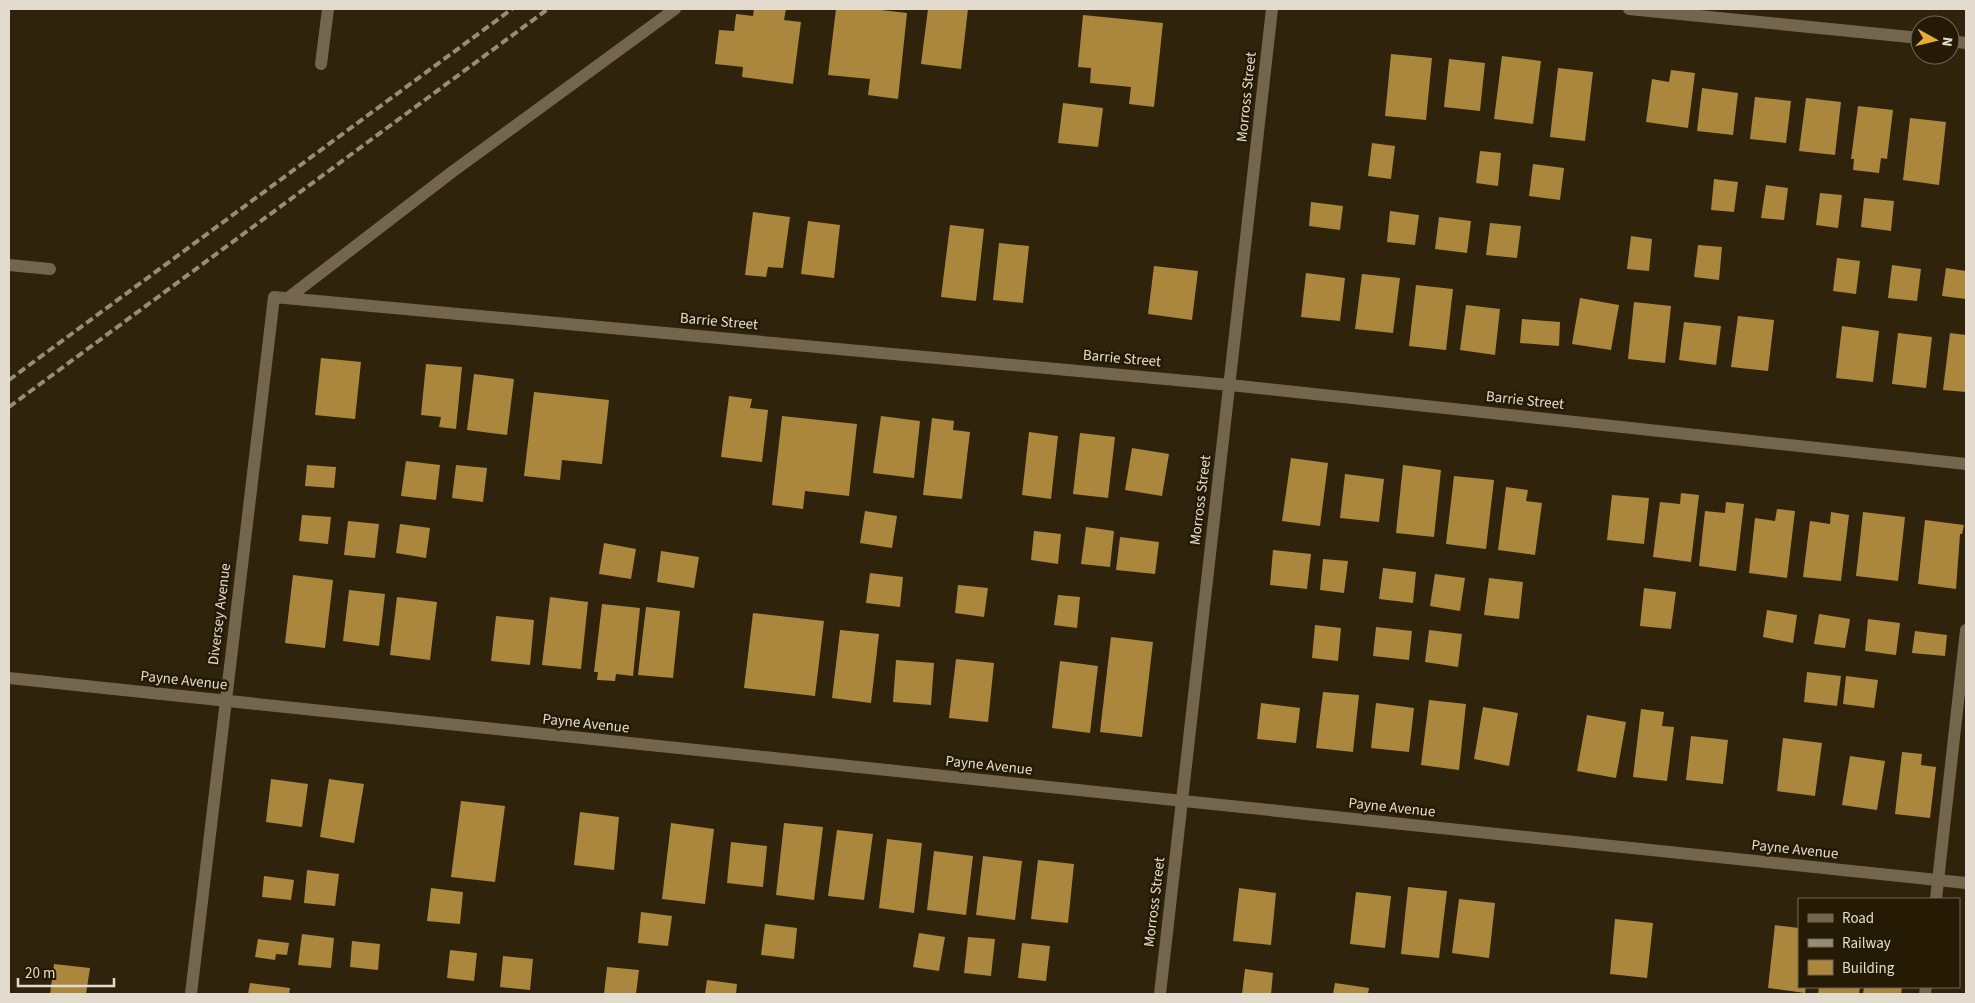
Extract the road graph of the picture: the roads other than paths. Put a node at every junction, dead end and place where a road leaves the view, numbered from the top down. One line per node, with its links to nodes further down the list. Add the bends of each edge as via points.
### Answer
1 (328, 9): 6 (street)
2 (675, 9): 10 (street, via 452,172)
3 (1272, 9): 11 (street, Morross Street)
4 (1629, 9): 5 (street)
5 (1910, 37)
6 (321, 64)
7 (9, 265): 8 (street)
8 (50, 269)
9 (274, 297): 10 (street, Barrie Street); 15 (street, Diversey Avenue)
10 (288, 298): 11 (street, Barrie Street)
11 (1230, 385): 12 (street, Barrie Street); 16 (street, Morross Street)
12 (1966, 464)
13 (1966, 630): 17 (street)
14 (9, 678): 15 (street, Payne Avenue)
15 (225, 701): 16 (street, Payne Avenue); 20 (street, Diversey Avenue)
16 (1182, 802): 17 (street, Payne Avenue); 21 (street, Morross Street)
17 (1938, 880): 18 (street, Payne Avenue); 19 (street)
18 (1966, 883)
19 (1936, 898)
20 (191, 994)
21 (1160, 994)

